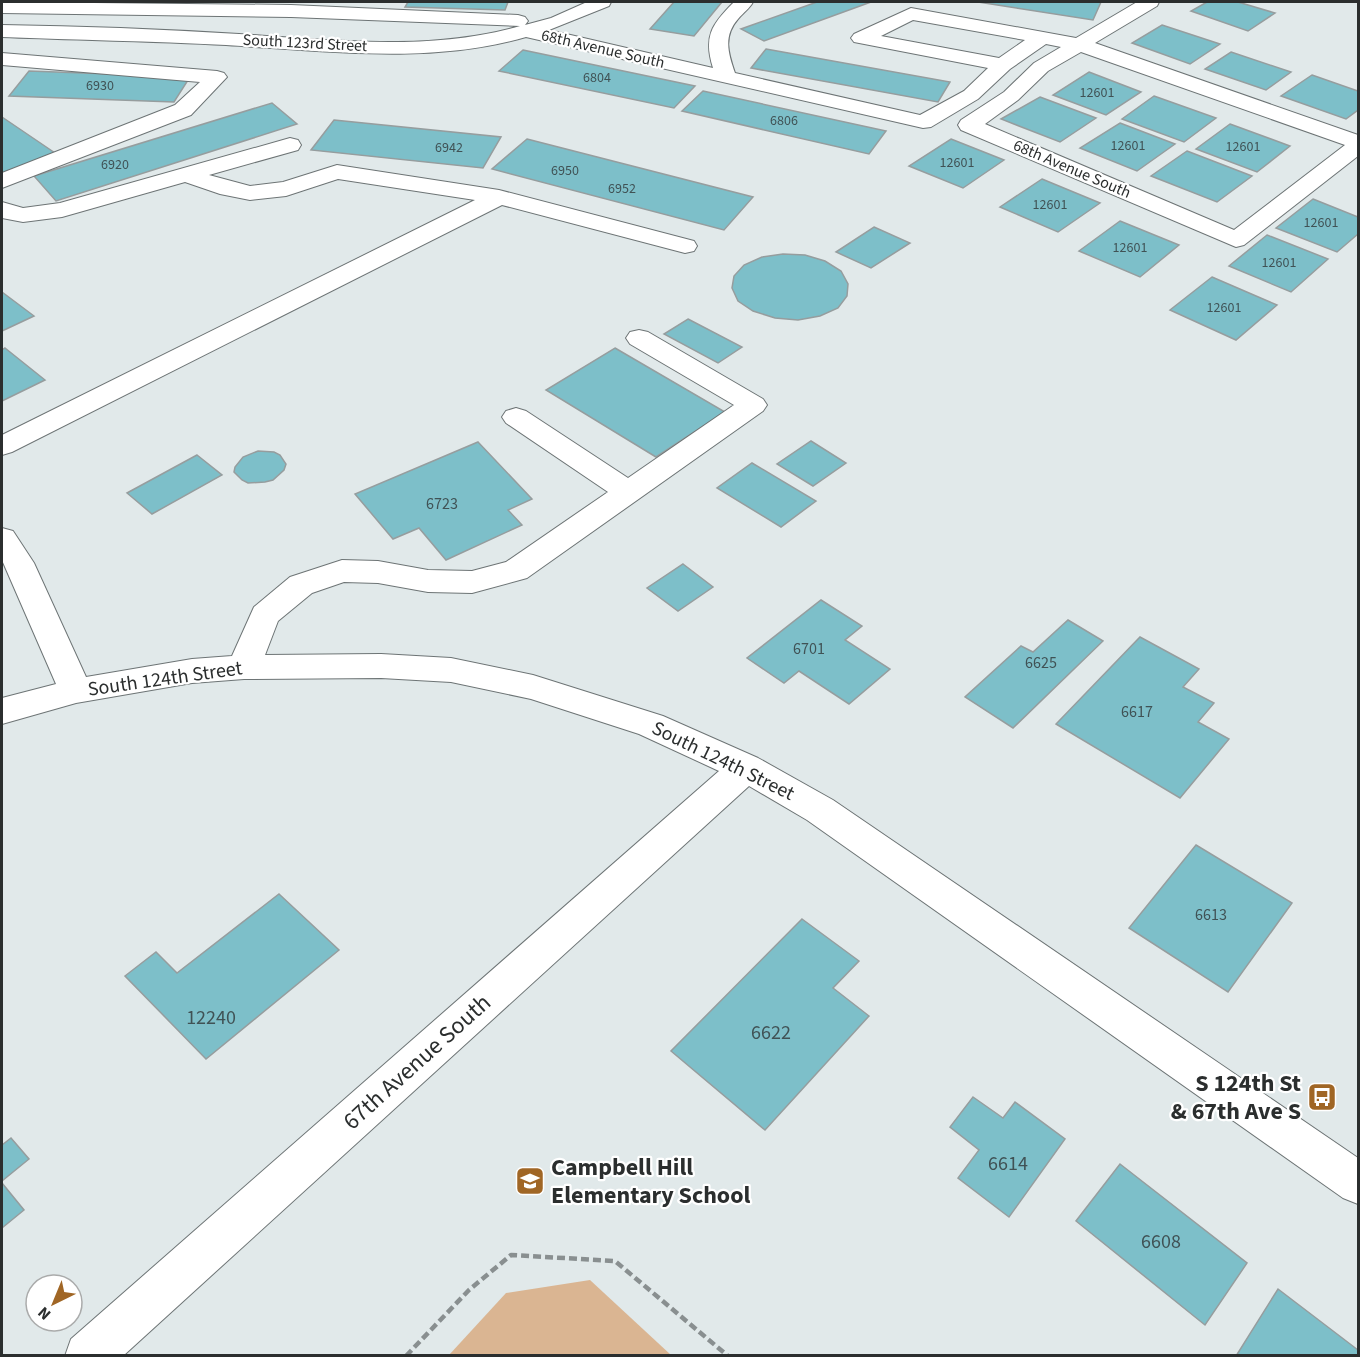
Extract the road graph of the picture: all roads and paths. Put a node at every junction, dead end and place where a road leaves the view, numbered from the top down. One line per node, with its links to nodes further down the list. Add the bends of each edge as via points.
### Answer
1 (254, 2): 6 (street)
2 (602, 2): 7 (street, South 123rd Street)
3 (744, 2): 14 (street, via 724,21 716,46)
4 (1150, 2): 11 (street, 68th Avenue South)
5 (2, 7): 6 (street)
6 (291, 11): 7 (street)
7 (555, 23): 9 (street, South 123rd Street)
8 (2, 31): 9 (street, South 123rd Street, via 131,33 369,47 476,42)
9 (530, 32): 14 (street, 68th Avenue South)
10 (1043, 37): 11 (street); 13 (street); 13 (street, via 911,14 861,38)
11 (1078, 44): 15 (street); 15 (street, 68th Avenue South, via 1041,67 1011,96 969,124 1236,240)
12 (2, 59): 18 (street, via 217,77 183,111)
13 (1003, 65): 14 (street, 68th Avenue South, via 971,95 923,122)
14 (726, 77)
15 (1359, 144)
16 (290, 145): 17 (street)
17 (187, 175): 19 (street, via 250,193 286,189 337,172); 20 (street, via 35,215 16,215)
18 (2, 181)
19 (499, 197): 21 (street); 24 (street)
20 (2, 209)
21 (685, 246)
22 (639, 338): 25 (street, via 753,405)
23 (516, 417): 25 (street)
24 (2, 446)
25 (628, 492): 27 (street, via 516,570 472,582 428,581 342,570 302,585 265,615)
26 (2, 538): 28 (street, South 124th Street, via 19,564)
27 (244, 667): 28 (street, South 124th Street, via 192,671); 30 (street, South 124th Street, via 451,670 533,687 651,725)
28 (76, 691): 29 (street)
29 (2, 711)
30 (746, 768): 31 (street, South 124th Street, via 819,810); 32 (street, 67th Avenue South)
31 (1359, 1183)
32 (88, 1356)
33 (406, 1356): 34 (path, via 469,1290 511,1255 615,1261)
34 (728, 1356)

